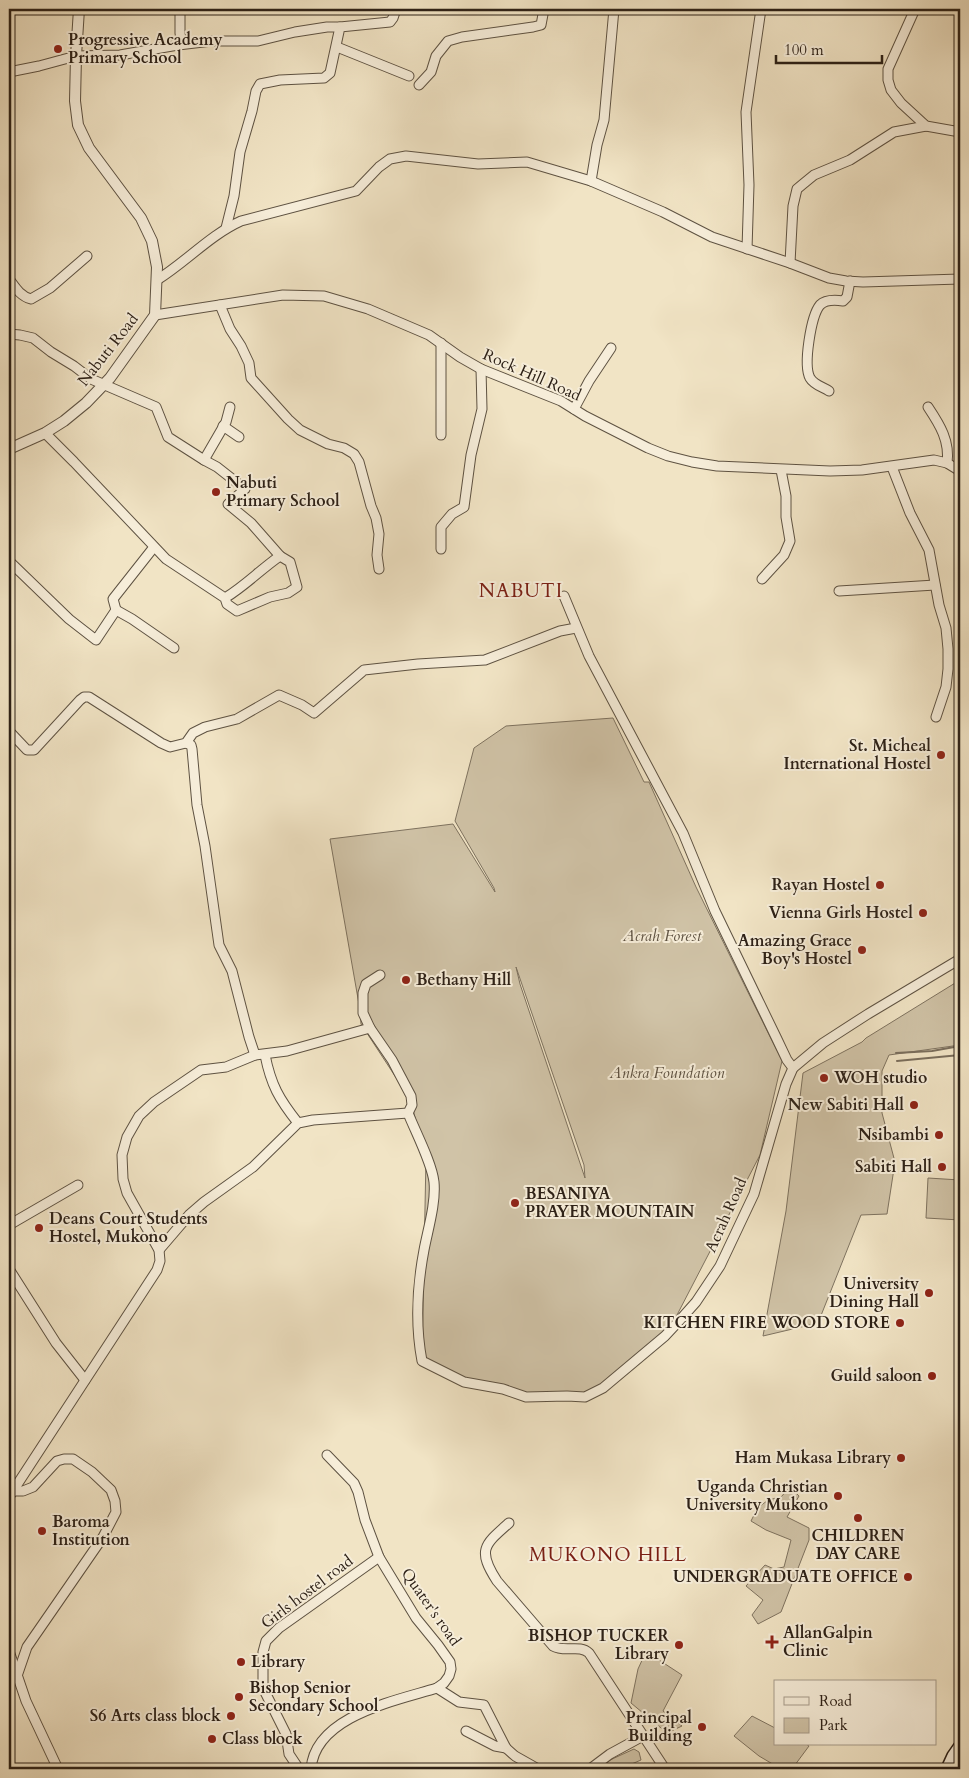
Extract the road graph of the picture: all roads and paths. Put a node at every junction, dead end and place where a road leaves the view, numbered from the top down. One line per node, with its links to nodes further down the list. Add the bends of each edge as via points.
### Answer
1 (79, 9): 11 (street)
2 (180, 9): 9 (street)
3 (396, 9): 8 (street, via 390,22)
4 (544, 9): 14 (street, via 541,25 448,41 436,56 431,72)
5 (614, 9): 17 (street, via 604,120)
6 (762, 9): 19 (street, via 746,112)
7 (915, 9): 15 (street, via 888,69 888,80 895,97)
8 (340, 27): 9 (street, via 258,41); 10 (street)
9 (182, 44): 11 (street, via 120,55)
10 (337, 47): 13 (street); 18 (street, via 330,73 324,78 260,84 240,152)
11 (76, 56): 12 (street); 24 (street, via 78,125 89,148 141,218 152,241)
12 (9, 72)
13 (409, 76)
14 (419, 85)
15 (926, 126): 16 (street); 21 (street, via 894,132 850,160 814,175 802,184 793,206)
16 (960, 132)
17 (592, 181): 18 (street, via 527,162 478,164 406,156 390,159 356,191); 19 (street, via 712,237)
18 (226, 228): 24 (street)
19 (747, 249): 21 (street)
20 (87, 256): 22 (street, via 50,288 31,299 17,290)
21 (790, 263): 25 (street, via 829,278)
22 (9, 279)
23 (960, 279): 25 (street)
24 (157, 280): 27 (street)
25 (850, 281): 33 (street, via 843,301 824,302 817,311 806,353 810,379)
26 (220, 305): 27 (street, Rock Hill Road); 29 (street, Rock Hill Road, via 283,295 324,296 368,309); 51 (street, via 256,384 300,430 344,448 359,462 379,534)
27 (155, 315): 32 (street, Nabuti Road)
28 (9, 334): 32 (street, via 33,338 91,379)
29 (441, 343): 31 (street, Rock Hill Road); 39 (street)
30 (611, 348): 36 (street)
31 (481, 369): 36 (street, Rock Hill Road, via 537,390); 48 (street, via 482,409 470,455 464,507 452,514 441,527)
32 (104, 384): 38 (street, Nabuti Road, via 64,421); 42 (street, via 156,407 168,437)
33 (830, 391)
34 (230, 408): 37 (street)
35 (928, 408): 43 (street, via 945,439)
36 (574, 409): 45 (street, Rock Hill Road, via 668,456 717,466)
37 (223, 426): 40 (street); 42 (street)
38 (45, 433): 41 (street, Nabuti Road); 47 (street)
39 (441, 435)
40 (239, 437)
41 (9, 449)
42 (204, 460): 49 (street, via 245,489 228,504)
43 (947, 463): 44 (street, Rock Hill Road, via 934,460); 46 (street, Rock Hill Road)
44 (892, 467): 45 (street, Rock Hill Road); 53 (street, via 929,550)
45 (781, 470): 52 (street, via 790,541 784,555)
46 (960, 471)
47 (154, 547): 56 (street, via 166,559); 57 (street, via 113,598)
48 (441, 549)
49 (280, 556): 56 (street); 56 (street, via 290,562 297,587 237,611 227,604)
50 (9, 561): 57 (street, via 68,620 96,640)
51 (379, 570)
52 (762, 579)
53 (935, 585): 54 (street); 60 (street, via 948,649 946,687)
54 (839, 591)
55 (564, 596): 58 (street)
56 (225, 598)
57 (116, 610): 59 (street)
58 (576, 628): 62 (street, via 485,660 364,670 314,713 279,695 237,719 199,730); 67 (street, via 683,833 715,911)
59 (174, 648)
60 (936, 717)
61 (9, 731): 62 (street, via 27,750 34,750 80,700 89,697 161,743 170,746)
62 (186, 743): 66 (street, via 192,749 197,805 219,945 232,971 248,1037)
63 (960, 959): 67 (street, Acrah Road, via 830,1038)
64 (380, 975): 65 (street, via 366,984 363,993 363,1013)
65 (370, 1028): 66 (street, via 287,1051); 68 (street, via 411,1096 412,1105)
66 (260, 1055): 69 (street, via 280,1100); 72 (street, via 226,1067 201,1070 154,1102 133,1123 122,1155 124,1185)
67 (793, 1068): 68 (street, Acrah Road, via 754,1194 707,1287 664,1336 603,1388 585,1397 526,1397 464,1382 422,1361 417,1303 434,1181)
68 (408, 1113): 69 (street)
69 (298, 1123): 72 (street, via 253,1167 189,1215)
70 (78, 1185): 71 (street)
71 (9, 1225)
72 (159, 1250): 74 (street, via 157,1270)
73 (9, 1269): 74 (street, via 56,1343)
74 (85, 1380): 76 (street)
75 (327, 1455): 78 (street, Quater's road, via 354,1484)
76 (11, 1494): 79 (street, via 33,1487 64,1459 92,1472 110,1490 115,1501 116,1512 103,1537)
77 (508, 1523): 84 (street, via 486,1546 490,1570 553,1646 583,1649 589,1654)
78 (379, 1557): 82 (street, Quater's road, via 416,1618 450,1662 449,1676); 88 (street, Girls hostel road, via 279,1628 266,1641 263,1652 265,1692 286,1734 289,1754)
79 (27, 1647): 80 (street); 81 (street)
80 (9, 1652): 81 (street)
81 (17, 1676): 87 (street)
82 (436, 1688): 86 (street, via 459,1702 484,1705); 89 (street, via 368,1709 347,1720 318,1746)
83 (466, 1730): 86 (street, via 495,1746)
84 (643, 1736): 91 (street); 92 (street)
85 (960, 1746): 93 (main road)
86 (506, 1748): 90 (street)
87 (58, 1769)
88 (299, 1769)
89 (311, 1769)
90 (538, 1769)
91 (590, 1769)
92 (665, 1769)
93 (947, 1769)

